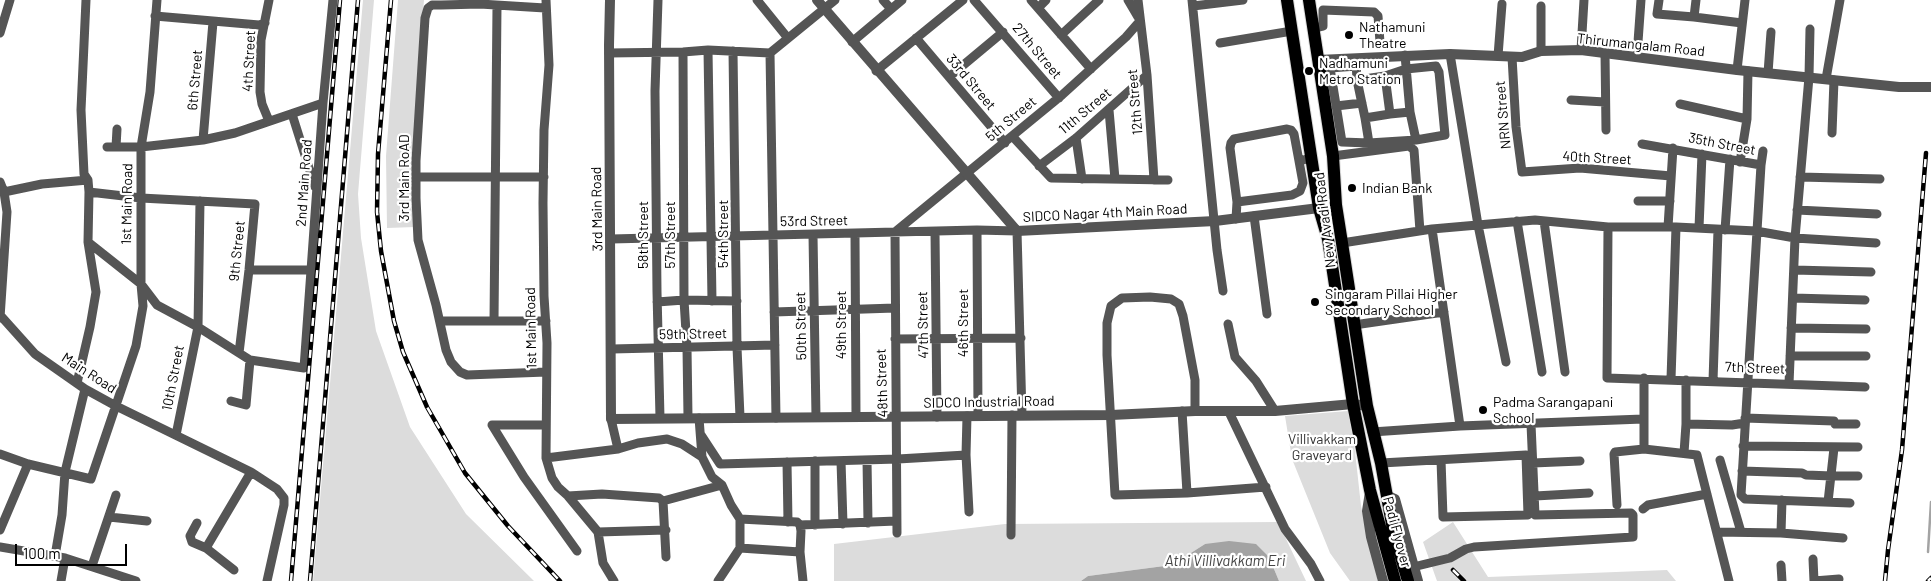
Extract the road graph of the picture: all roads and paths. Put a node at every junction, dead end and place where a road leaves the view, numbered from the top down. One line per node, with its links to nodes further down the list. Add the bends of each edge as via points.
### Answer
1 (10, 0): 49 (street)
2 (86, 0): 127 (street, via 81,110 84,174)
3 (157, 0): 38 (street, 1st Main Road)
4 (269, 0): 42 (street, 4th Street)
5 (333, 0): 89 (street, 2nd Main Road)
6 (610, 0): 62 (street, 3rd Main Road)
7 (658, 0): 60 (street, 58th Street)
8 (757, 0): 51 (street)
9 (817, 0): 36 (street, SIDCO Nagar 4th Main Road)
10 (834, 0): 36 (street)
11 (883, 0): 37 (street)
12 (902, 0): 37 (street)
13 (964, 0): 52 (street)
14 (974, 0): 47 (street, 27th Street)
15 (1031, 0): 35 (street)
16 (1046, 0): 35 (street)
17 (1099, 0): 50 (street)
18 (1128, 0): 41 (street)
19 (1138, 0): 41 (street, 12th Street)
20 (1243, 0): 30 (street)
21 (1287, 0): 46 (main road, New Avadi Road)
22 (1309, 0): 44 (main road, New Avadi Road)
23 (1584, 0): 57 (street)
24 (1641, 0): 69 (street)
25 (1659, 0): 39 (street, via 1657,14)
26 (1696, 0): 39 (street)
27 (1745, 0): 43 (street)
28 (1840, 0): 82 (street)
29 (480, 2): 33 (street, 3rd Main RoAD); 121 (street, 3rd Main RoAD, via 432,5 428,8)
30 (1193, 3): 145 (street)
31 (546, 4): 33 (street, 3rd Main RoAD); 123 (street, 1st Main Road, via 549,65)
32 (1502, 4): 67 (street)
33 (496, 6): 122 (street)
34 (1541, 6): 59 (street)
35 (1038, 8): 50 (street)
36 (824, 9): 51 (street); 53 (street, SIDCO Nagar 4th Main Road)
37 (891, 9): 53 (street)
38 (155, 16): 40 (street); 108 (street, 1st Main Road, via 150,92)
39 (1694, 17): 43 (street)
40 (213, 22): 42 (street); 103 (street, 6th Street)
41 (1140, 22): 72 (street, 5th Street); 78 (street, 12th Street)
42 (265, 23): 98 (street, 4th Street, via 261,40 260,92)
43 (1742, 23): 75 (street)
44 (1314, 28): 54 (street, via 1323,26 1323,10 1374,12 1378,16); 70 (main road, New Avadi Road)
45 (1810, 29): 81 (street)
46 (1292, 31): 55 (street); 113 (main road, New Avadi Road)
47 (1003, 32): 80 (street); 85 (street, 27th Street)
48 (1771, 32): 77 (street)
49 (0, 33)
50 (1061, 35): 72 (street)
51 (787, 37): 63 (street)
52 (916, 38): 74 (street); 80 (street, 33rd Street)
53 (852, 42): 74 (street, SIDCO Nagar 4th Main Road)
54 (1380, 42)
55 (1220, 43)
56 (708, 50): 58 (street); 61 (street); 164 (street)
57 (1581, 50): 59 (street, Thirumangalam Road); 64 (street, Thirumangalam Road)
58 (734, 51): 63 (street); 165 (street, 54th Street)
59 (1541, 51): 68 (street, Thirumangalam Road, via 1522,57)
60 (657, 52): 61 (street); 62 (street); 166 (street, 58th Street)
61 (683, 52): 167 (street, 57th Street)
62 (609, 53): 169 (street, 3rd Main Road)
63 (770, 53): 162 (street)
64 (1605, 53): 69 (street, Thirumangalam Road); 88 (street)
65 (1450, 54): 66 (street, Thirumangalam Road); 67 (street, Thirumangalam Road); 148 (street)
66 (1405, 55): 71 (street, Thirumangalam Road); 73 (street)
67 (1498, 56): 68 (street, Thirumangalam Road)
68 (1512, 56): 118 (street, NRN Street)
69 (1637, 56): 75 (street, Thirumangalam Road)
70 (1318, 60): 71 (street, Thirumangalam Road); 112 (main road, New Avadi Road)
71 (1356, 61): 83 (street); 91 (street, via 1330,68)
72 (1091, 69): 85 (street, 5th Street)
73 (1406, 69): 79 (street); 93 (street); 105 (street, via 1436,66 1439,72 1445,135)
74 (876, 70): 119 (street, SIDCO Nagar 4th Main Road)
75 (1737, 70): 76 (street, Thirumangalam Road)
76 (1748, 71): 77 (street, Thirumangalam Road); 97 (street)
77 (1768, 73): 81 (street, Thirumangalam Road)
78 (1147, 75): 92 (street, 11th Street); 129 (street, 12th Street)
79 (1385, 76): 83 (street); 95 (street)
80 (949, 77): 104 (street, 33rd Street)
81 (1809, 77): 82 (street, Thirumangalam Road); 124 (street)
82 (1830, 79): 84 (street, Thirumangalam Road, via 1899,87); 101 (street)
83 (1357, 80): 87 (street)
84 (1931, 87)
85 (1059, 98): 104 (street, 5th Street)
86 (1571, 100): 88 (street)
87 (1362, 102): 91 (street); 96 (street)
88 (1606, 102): 100 (street)
89 (323, 103): 94 (street); 134 (street, 2nd Main Road)
90 (1680, 104): 97 (street)
91 (1336, 106): 106 (street, via 1342,142)
92 (1109, 110): 102 (street, 11th Street); 125 (street)
93 (1410, 112): 95 (street); 105 (street)
94 (292, 114): 98 (street); 134 (street)
95 (1390, 114): 96 (street)
96 (1365, 118): 106 (street)
97 (1747, 119): 115 (street)
98 (269, 121): 103 (street)
99 (117, 129): 108 (street, via 112,147)
100 (1606, 130)
101 (1832, 134)
102 (1076, 138): 117 (street, 11th Street); 128 (street)
103 (203, 140): 108 (street)
104 (1009, 140): 117 (street, 33rd Street); 119 (street, 5th Street)
105 (1416, 140): 106 (street)
106 (1370, 144)
107 (1642, 144): 109 (street, 35th Street)
108 (141, 147): 135 (street, 1st Main Road)
109 (1673, 148): 111 (street, 35th Street); 120 (street)
110 (1763, 150): 116 (street)
111 (1702, 154): 114 (street, 35th Street); 151 (street)
112 (1333, 156): 156 (street, via 1409,146 1414,150); 172 (main road, New Avadi Road)
113 (1305, 159): 139 (street, via 1300,192); 139 (street, via 1294,134 1287,129 1234,139 1230,148); 140 (main road, New Avadi Road)
114 (1730, 159): 115 (street, 35th Street); 154 (street)
115 (1740, 162): 116 (street, 35th Street)
116 (1762, 165): 157 (street, 35th Street)
117 (1039, 166): 128 (street, 33rd Street, via 1050,178)
118 (1522, 172): 120 (street, 40th Street, via 1580,168)
119 (967, 173): 155 (street, SIDCO Nagar 4th Main Road); 158 (street, 5th Street)
120 (1671, 176): 138 (street)
121 (416, 177): 122 (street); 192 (street, 3rd Main RoAD, via 418,240)
122 (496, 177): 123 (street); 193 (street)
123 (544, 177): 194 (street, 1st Main Road)
124 (1800, 177): 126 (street); 141 (street)
125 (1115, 179): 128 (street, 33rd Street); 129 (street, 33rd Street)
126 (1880, 179)
127 (88, 180): 132 (street, via 42,184); 133 (street)
128 (1082, 180)
129 (1154, 180): 130 (street, 33rd Street)
130 (1168, 180)
131 (0, 182): 132 (street)
132 (4, 192): 160 (street, via 7,212)
133 (89, 192): 135 (street, 9th Street); 170 (street)
134 (317, 193): 174 (street, 2nd Main Road)
135 (141, 198): 136 (street, 9th Street); 177 (street, 1st Main Road)
136 (200, 201): 173 (street, 9th Street, via 255,204); 197 (street, 10th Street)
137 (1638, 201): 138 (street)
138 (1670, 201): 150 (street)
139 (1237, 202): 144 (street)
140 (1318, 208): 143 (street, SIDCO Nagar 4th Main Road); 227 (main road, New Avadi Road, via 1328,239)
141 (1797, 210): 142 (street); 168 (street)
142 (1876, 214)
143 (1254, 216): 144 (street, SIDCO Nagar 4th Main Road); 190 (street)
144 (1236, 219): 145 (street, SIDCO Nagar 4th Main Road)
145 (1215, 221): 155 (street, SIDCO Nagar 4th Main Road); 178 (street)
146 (1517, 221): 147 (street); 148 (street); 215 (street)
147 (1544, 221): 149 (street); 216 (street)
148 (1478, 225): 152 (street); 213 (street)
149 (1608, 227): 150 (street); 217 (street, 7th Street, via 1607,378)
150 (1672, 227): 151 (street); 218 (street)
151 (1699, 228): 154 (street)
152 (1432, 229): 156 (street); 189 (street)
153 (976, 230): 155 (street, 53rd Street); 159 (street, 53rd Street); 201 (street, 46th Street)
154 (1722, 230): 157 (street); 220 (street)
155 (1017, 231): 202 (street)
156 (1420, 231): 172 (street)
157 (1756, 231): 168 (street); 221 (street, 35th Street)
158 (895, 232): 159 (street, 53rd Street); 161 (street, 53rd Street); 185 (street, 48th Street)
159 (935, 232): 200 (street, 47th Street)
160 (2, 234): 191 (street)
161 (855, 234): 163 (street, 53rd Street); 186 (street, 49th Street)
162 (773, 235): 163 (street, 53rd Street); 165 (street, 53rd Street); 188 (street)
163 (813, 235): 187 (street, 50th Street)
164 (710, 237): 165 (street, 53rd Street); 167 (street, 53rd Street); 183 (street)
165 (736, 237): 181 (street, 54th Street)
166 (658, 238): 167 (street, 53rd Street); 169 (street, 53rd Street); 184 (street, 58th Street)
167 (684, 238): 180 (street, 57th Street)
168 (1795, 238): 171 (street); 175 (street)
169 (611, 239): 207 (street, 3rd Main Road)
170 (88, 242): 177 (street); 222 (street, via 96,292)
171 (1876, 242)
172 (1342, 243): 196 (main road, New Avadi Road)
173 (249, 270): 174 (street); 209 (street, 9th Street)
174 (312, 270): 212 (street, 2nd Main Road, via 304,368)
175 (1794, 270): 176 (street); 179 (street)
176 (1870, 272)
177 (141, 284): 197 (street, via 157,305); 228 (street, 1st Main Road, via 143,306 136,346)
178 (1223, 291)
179 (1793, 298): 182 (street); 198 (street)
180 (684, 300): 183 (street); 184 (street); 206 (street, 57th Street)
181 (737, 300): 183 (street); 205 (street, 54th Street)
182 (1865, 300)
183 (712, 301)
184 (657, 302): 208 (street, 58th Street)
185 (894, 308): 186 (street); 203 (street, 48th Street)
186 (855, 310): 187 (street); 240 (street, 49th Street)
187 (814, 311): 188 (street); 239 (street, 50th Street)
188 (774, 312): 204 (street)
189 (1444, 312): 196 (street); 253 (street)
190 (1267, 314)
191 (0, 316): 222 (street, Main Road, via 35,354)
192 (440, 321): 193 (street); 214 (street, 3rd Main RoAD, via 446,350 460,372 467,375)
193 (494, 321): 194 (street)
194 (546, 321): 214 (street, 1st Main Road)
195 (1228, 324): 232 (street, via 1235,357 1256,381)
196 (1354, 324): 229 (main road, New Avadi Road)
197 (198, 327): 209 (street); 255 (street, 10th Street)
198 (1792, 328): 199 (street); 210 (street)
199 (1866, 329)
200 (937, 338): 201 (street); 203 (street); 242 (street, 47th Street)
201 (976, 338): 202 (street); 236 (street, 46th Street)
202 (1020, 338): 234 (street)
203 (895, 339): 241 (street, 48th Street)
204 (775, 346): 205 (street, 59th Street); 245 (street)
205 (737, 347): 206 (street, 59th Street); 238 (street, 54th Street)
206 (687, 348): 208 (street, 59th Street); 237 (street, 57th Street)
207 (612, 349): 208 (street, 59th Street); 246 (street, 3rd Main Road)
208 (658, 349): 243 (street, 58th Street)
209 (239, 353): 212 (street)
210 (1790, 356): 211 (street); 223 (street)
211 (1866, 356)
212 (250, 360): 226 (street, via 246,405)
213 (1506, 362)
214 (546, 372): 252 (street, 1st Main Road)
215 (1542, 372)
216 (1565, 372)
217 (1644, 378): 218 (street, 7th Street); 247 (street)
218 (1671, 379): 219 (street, 7th Street)
219 (1686, 380): 220 (street, 7th Street); 250 (street)
220 (1713, 381): 221 (street, 7th Street)
221 (1747, 382): 223 (street, 7th Street); 248 (street, 35th Street)
222 (77, 383): 225 (street, Main Road)
223 (1789, 384): 224 (street, 7th Street)
224 (1865, 387)
225 (86, 389): 228 (street, Main Road); 279 (street)
226 (230, 401)
227 (1353, 404): 229 (street, SIDCO Industrial Road); 232 (street, SIDCO Industrial Road); 285 (main road, New Avadi Road)
228 (116, 406): 255 (street, Main Road); 279 (street, 1st Main Road, via 91,479)
229 (1367, 406): 254 (main road, New Avadi Road)
230 (1182, 411): 231 (street, SIDCO Industrial Road); 235 (street, SIDCO Industrial Road); 287 (street)
231 (1195, 411): 233 (street, SIDCO Industrial Road); 235 (street, via 1195,380 1178,304 1172,299 1122,298 1111,306 1107,322)
232 (1275, 411): 233 (street, SIDCO Industrial Road)
233 (1229, 412): 284 (street)
234 (1017, 415): 235 (street, SIDCO Industrial Road); 236 (street, SIDCO Industrial Road); 318 (street)
235 (1111, 415): 287 (street, via 1115,495)
236 (972, 416): 242 (street, SIDCO Industrial Road); 264 (street, 46th Street)
237 (688, 417): 243 (street, SIDCO Industrial Road); 244 (street, SIDCO Industrial Road)
238 (740, 417): 244 (street, SIDCO Industrial Road); 245 (street, SIDCO Industrial Road)
239 (816, 417): 240 (street, SIDCO Industrial Road); 245 (street, SIDCO Industrial Road)
240 (856, 417): 241 (street, SIDCO Industrial Road)
241 (897, 417): 242 (street, SIDCO Industrial Road); 267 (street, 48th Street)
242 (937, 417)
243 (660, 418): 246 (street, SIDCO Industrial Road)
244 (699, 418): 256 (street)
245 (776, 418)
246 (611, 419): 261 (street)
247 (1643, 419): 249 (street); 260 (street)
248 (1745, 421): 250 (street, via 1732,425); 251 (street); 257 (street, 35th Street)
249 (1531, 424): 253 (street); 276 (street)
250 (1686, 424): 262 (street)
251 (1856, 424)
252 (546, 425): 266 (street, 1st Main Road); 323 (street, via 492,425 524,477)
253 (1460, 426): 254 (street)
254 (1372, 432): 275 (main road, New Avadi Road)
255 (176, 435): 280 (street, Main Road)
256 (701, 435): 265 (street); 274 (street, via 720,464)
257 (1743, 446): 259 (street); 278 (street, 35th Street)
258 (1858, 447): 259 (street)
259 (1834, 448): 281 (street)
260 (1644, 449): 262 (street); 297 (street, via 1614,452)
261 (618, 450): 265 (street, via 667,439); 266 (street)
262 (1684, 453): 288 (street, via 1697,455)
263 (0, 454): 277 (street)
264 (966, 455): 267 (street); 300 (street, 46th Street)
265 (702, 457): 283 (street, via 712,477)
266 (546, 458): 291 (street, 1st Main Road, via 552,478)
267 (898, 459): 268 (street); 305 (street, 48th Street)
268 (867, 460): 272 (street); 307 (street)
269 (1441, 460): 269 (street, via 1443,517 1528,515 1526,455); 275 (street)
270 (1720, 460): 315 (street)
271 (816, 461): 272 (street); 274 (street); 308 (street)
272 (841, 461): 309 (street)
273 (1580, 461): 276 (street)
274 (787, 462): 304 (street)
275 (1381, 463): 290 (main road, New Avadi Road)
276 (1533, 463): 292 (street)
277 (28, 464): 279 (street); 298 (street)
278 (1742, 471): 281 (street); 293 (street, 35th Street, via 1743,497)
279 (64, 472): 325 (street, via 62,515)
280 (251, 472): 321 (street); 336 (street, Main Road, via 277,489 284,498)
281 (1832, 476): 282 (street); 295 (street)
282 (1858, 476)
283 (722, 485): 294 (street); 302 (street)
284 (1266, 487): 287 (street); 340 (street, via 1285,529)
285 (1370, 490): 341 (street, via 1367,511); 342 (main road, Padi Flyover)
286 (1589, 493): 292 (street)
287 (1187, 494)
288 (1707, 494): 299 (street, via 1648,505); 314 (street)
289 (116, 495): 301 (street)
290 (1386, 495): 331 (street, via 1395,499); 343 (main road, Padi Flyover)
291 (568, 496): 294 (street, via 602,494 659,498); 313 (street, 1st Main Road)
292 (1535, 496): 331 (street, via 1535,514 1631,512 1634,536 1474,547 1450,558)
293 (1782, 500): 295 (street); 317 (street)
294 (663, 501): 312 (street)
295 (1828, 502): 296 (street)
296 (1850, 503)
297 (1617, 505)
298 (4, 508): 311 (street)
299 (1643, 509)
300 (968, 512)
301 (109, 516): 303 (street); 330 (street)
302 (740, 519): 304 (street); 322 (street)
303 (148, 521)
304 (788, 522): 310 (street)
305 (896, 522): 307 (street); 316 (street, 48th Street)
306 (197, 523): 321 (street, via 190,536 192,542)
307 (868, 523): 309 (street)
308 (815, 524): 309 (street); 310 (street)
309 (843, 524)
310 (800, 525): 324 (street)
311 (0, 530)
312 (666, 530): 313 (street); 326 (street)
313 (598, 532): 337 (street, via 603,563)
314 (1717, 532): 315 (street); 345 (street)
315 (1741, 532): 317 (street)
316 (897, 533)
317 (1781, 533): 319 (street)
318 (1011, 535)
319 (1843, 538)
320 (0, 547): 325 (street)
321 (206, 548): 332 (street)
322 (740, 548): 324 (street); 338 (street)
323 (577, 551)
324 (800, 552): 339 (street)
325 (55, 556): 327 (street)
326 (666, 557)
327 (65, 558): 330 (street); 334 (street)
328 (1813, 559): 347 (street)
329 (1781, 565): 346 (street)
330 (92, 566): 335 (street)
331 (1413, 567): 344 (street)
332 (234, 570)
333 (1839, 579): 347 (street)
334 (61, 581)
335 (136, 581)
336 (267, 581)
337 (614, 581)
338 (718, 581)
339 (803, 581)
340 (1320, 581)
341 (1383, 581)
342 (1395, 581)
343 (1408, 581)
344 (1418, 581)
345 (1729, 581)
346 (1782, 581)
347 (1814, 581)

